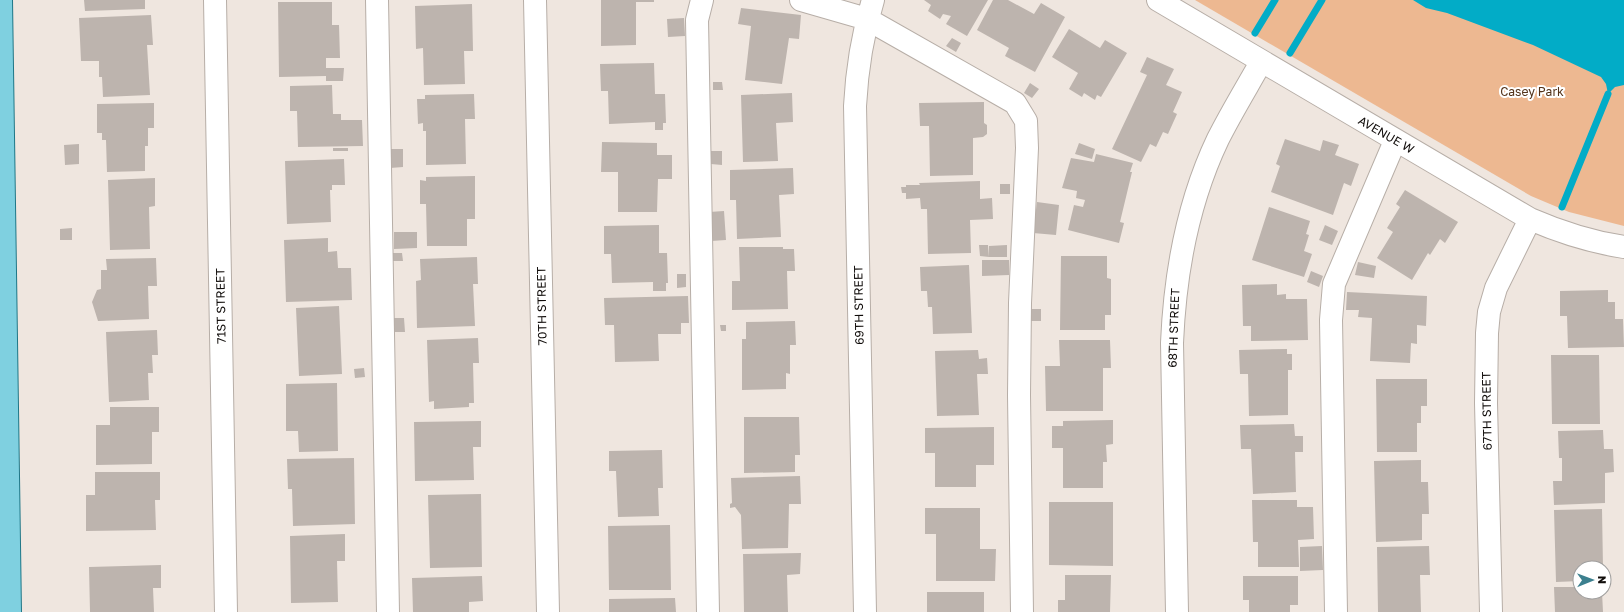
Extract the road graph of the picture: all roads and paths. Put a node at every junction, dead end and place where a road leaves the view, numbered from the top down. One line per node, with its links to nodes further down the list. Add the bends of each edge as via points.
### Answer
1 (1, 0): 13 (main road)
2 (215, 0): 14 (street, 71ST STREET)
3 (377, 0): 15 (street)
4 (535, 0): 16 (street, 70TH STREET)
5 (702, 0): 17 (street, via 696,20)
6 (801, 0): 8 (street)
7 (1158, 0): 9 (street, AVENUE W)
8 (870, 10): 18 (street, 69TH STREET, via 856,73 855,106); 19 (street, via 1015,103 1026,121 1019,395)
9 (1261, 62): 10 (street, AVENUE W); 20 (street, 68TH STREET, via 1218,139 1204,173 1183,240 1177,270 1172,343)
10 (1395, 141): 11 (street, AVENUE W); 21 (street, via 1334,284 1330,320)
11 (1530, 219): 12 (street, AVENUE W, via 1559,232); 22 (street, 67TH STREET, via 1496,288 1486,333)
12 (1624, 247)
13 (10, 612)
14 (226, 612)
15 (388, 612)
16 (548, 612)
17 (708, 612)
18 (865, 612)
19 (1022, 612)
20 (1177, 612)
21 (1336, 612)
22 (1491, 612)

